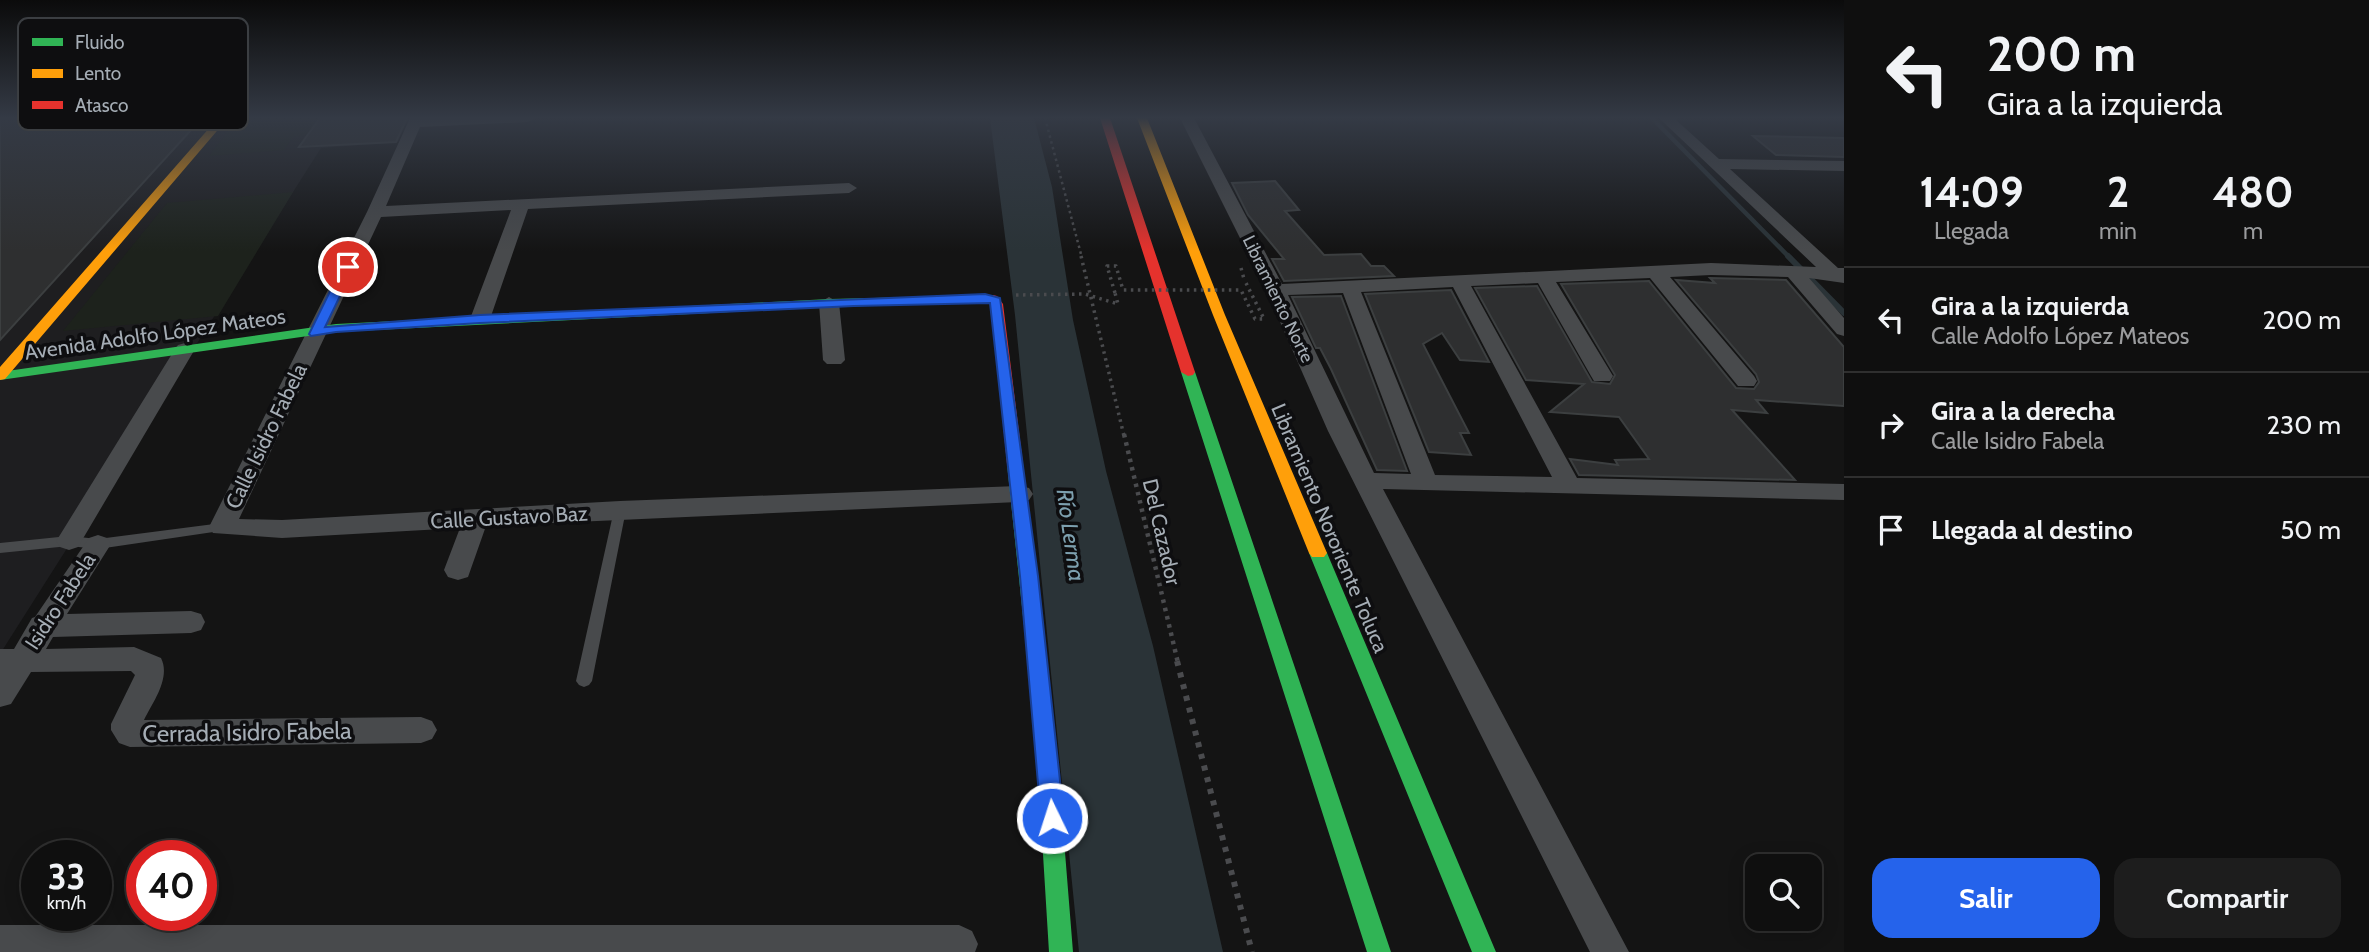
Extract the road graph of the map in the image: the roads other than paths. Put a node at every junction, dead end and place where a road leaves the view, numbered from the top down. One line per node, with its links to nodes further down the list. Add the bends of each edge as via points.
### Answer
1 (185, 162): 23 (main road)
2 (397, 162): 10 (street, Calle Isidro Fabela)
3 (1120, 162): 46 (main road)
4 (1159, 162): 47 (main road, Libramiento Nororiente Toluca)
5 (1209, 162): 16 (street, Libramiento Norte)
6 (1717, 164): 7 (street); 12 (street)
7 (1844, 166)
8 (849, 188): 9 (street)
9 (521, 206): 10 (street); 18 (street)
10 (375, 212): 20 (street, Calle Isidro Fabela)
11 (1655, 271): 12 (street, via 1722,269); 13 (street); 25 (street)
12 (1824, 275): 19 (street)
13 (1544, 277): 14 (street); 24 (street)
14 (1459, 281): 15 (street); 28 (street)
15 (1350, 286): 16 (street); 27 (street)
16 (1276, 290): 26 (street, Libramiento Norte)
17 (829, 303): 18 (main road, Avenida Adolfo López Mateos); 22 (street); 30 (main road, Avenida Adolfo López Mateos, via 998,297)
18 (480, 319): 20 (main road, Avenida Adolfo López Mateos, via 336,328)
19 (1844, 330)
20 (315, 334): 21 (main road, Avenida Adolfo López Mateos); 33 (street, Calle Isidro Fabela)
21 (185, 349): 23 (main road, Avenida Adolfo López Mateos); 34 (street, Isidro Fabela)
22 (834, 360)
23 (0, 376)
24 (1602, 376)
25 (1745, 381)
26 (1366, 481): 27 (street); 48 (street, Libramiento Norte)
27 (1426, 482): 28 (street)
28 (1570, 486): 29 (street)
29 (1844, 492)
30 (1020, 494): 31 (street, Calle Gustavo Baz); 45 (main road, via 1046,740)
31 (620, 510): 32 (street, Calle Gustavo Baz); 40 (lane)
32 (476, 519): 33 (street, Calle Gustavo Baz); 36 (street)
33 (222, 527): 34 (lane, Calle Gustavo Baz)
34 (83, 542): 35 (lane, Calle Gustavo Baz); 38 (street, Isidro Fabela)
35 (0, 548)
36 (458, 570)
37 (191, 622): 38 (street)
38 (42, 626): 39 (street, Isidro Fabela)
39 (11, 660): 41 (street, Isidro Fabela); 42 (street, Cerrada Isidro Fabela, via 145,662 150,675 127,724 130,734)
40 (584, 681)
41 (0, 695)
42 (422, 730)
43 (0, 944): 44 (street)
44 (958, 944)
45 (1061, 952)
46 (1379, 952)
47 (1484, 952)
48 (1610, 952)

